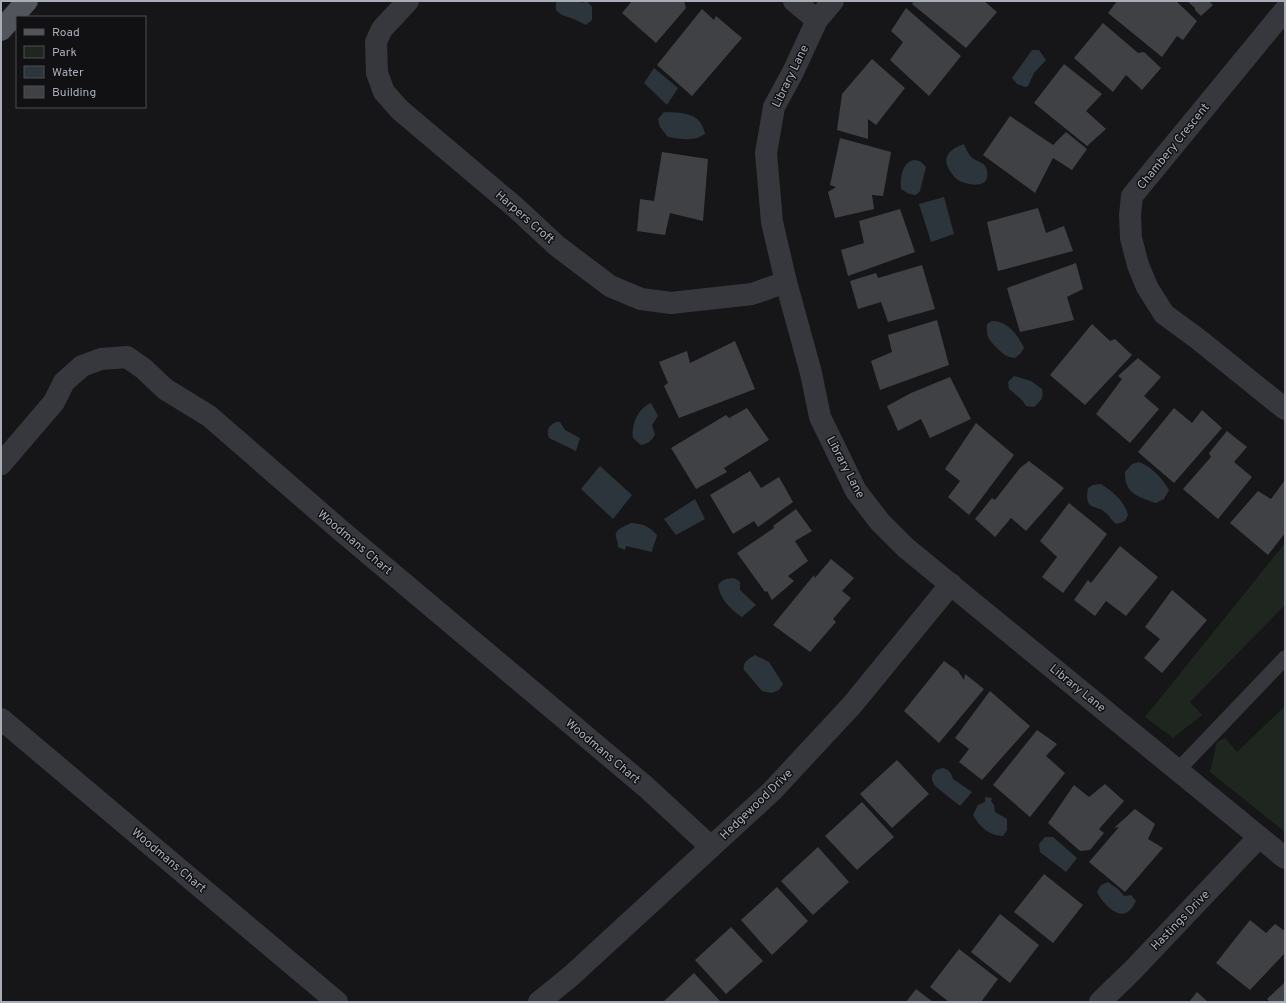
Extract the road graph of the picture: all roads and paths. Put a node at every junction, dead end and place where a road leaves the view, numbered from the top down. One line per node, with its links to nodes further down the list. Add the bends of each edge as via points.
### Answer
1 (27, 1): 7 (main road)
2 (408, 1): 8 (street, Harpers Croft, via 382,29 376,42 377,73 384,92 400,110 557,246 610,286 641,299 671,303 752,294)
3 (794, 1): 6 (street)
4 (834, 1): 6 (street, Library Lane)
5 (1285, 10): 9 (street, Chambery Crescent, via 1132,196 1130,238 1147,288 1164,314)
6 (817, 20): 8 (street, Library Lane, via 774,107 766,153 772,222)
7 (1, 30)
8 (786, 282): 11 (street, Library Lane, via 820,417 856,491 880,522 906,548)
9 (1285, 409)
10 (1, 464): 16 (street, Woodmans Chart, via 54,402 64,382 82,366 101,360 127,357 144,369 164,389 209,416 646,787)
11 (951, 584): 14 (street, Library Lane); 16 (street, Hedgewood Drive, via 852,705 814,747 772,791)
12 (1285, 658): 14 (lane)
13 (1, 719): 18 (street, Woodmans Chart)
14 (1178, 770): 15 (street, Library Lane)
15 (1259, 837): 17 (street, Library Lane); 20 (street, Hastings Drive)
16 (711, 847): 19 (street, Hedgewood Drive, via 571,976)
17 (1285, 858)
18 (337, 1002)
19 (539, 1002)
20 (1100, 1002)

